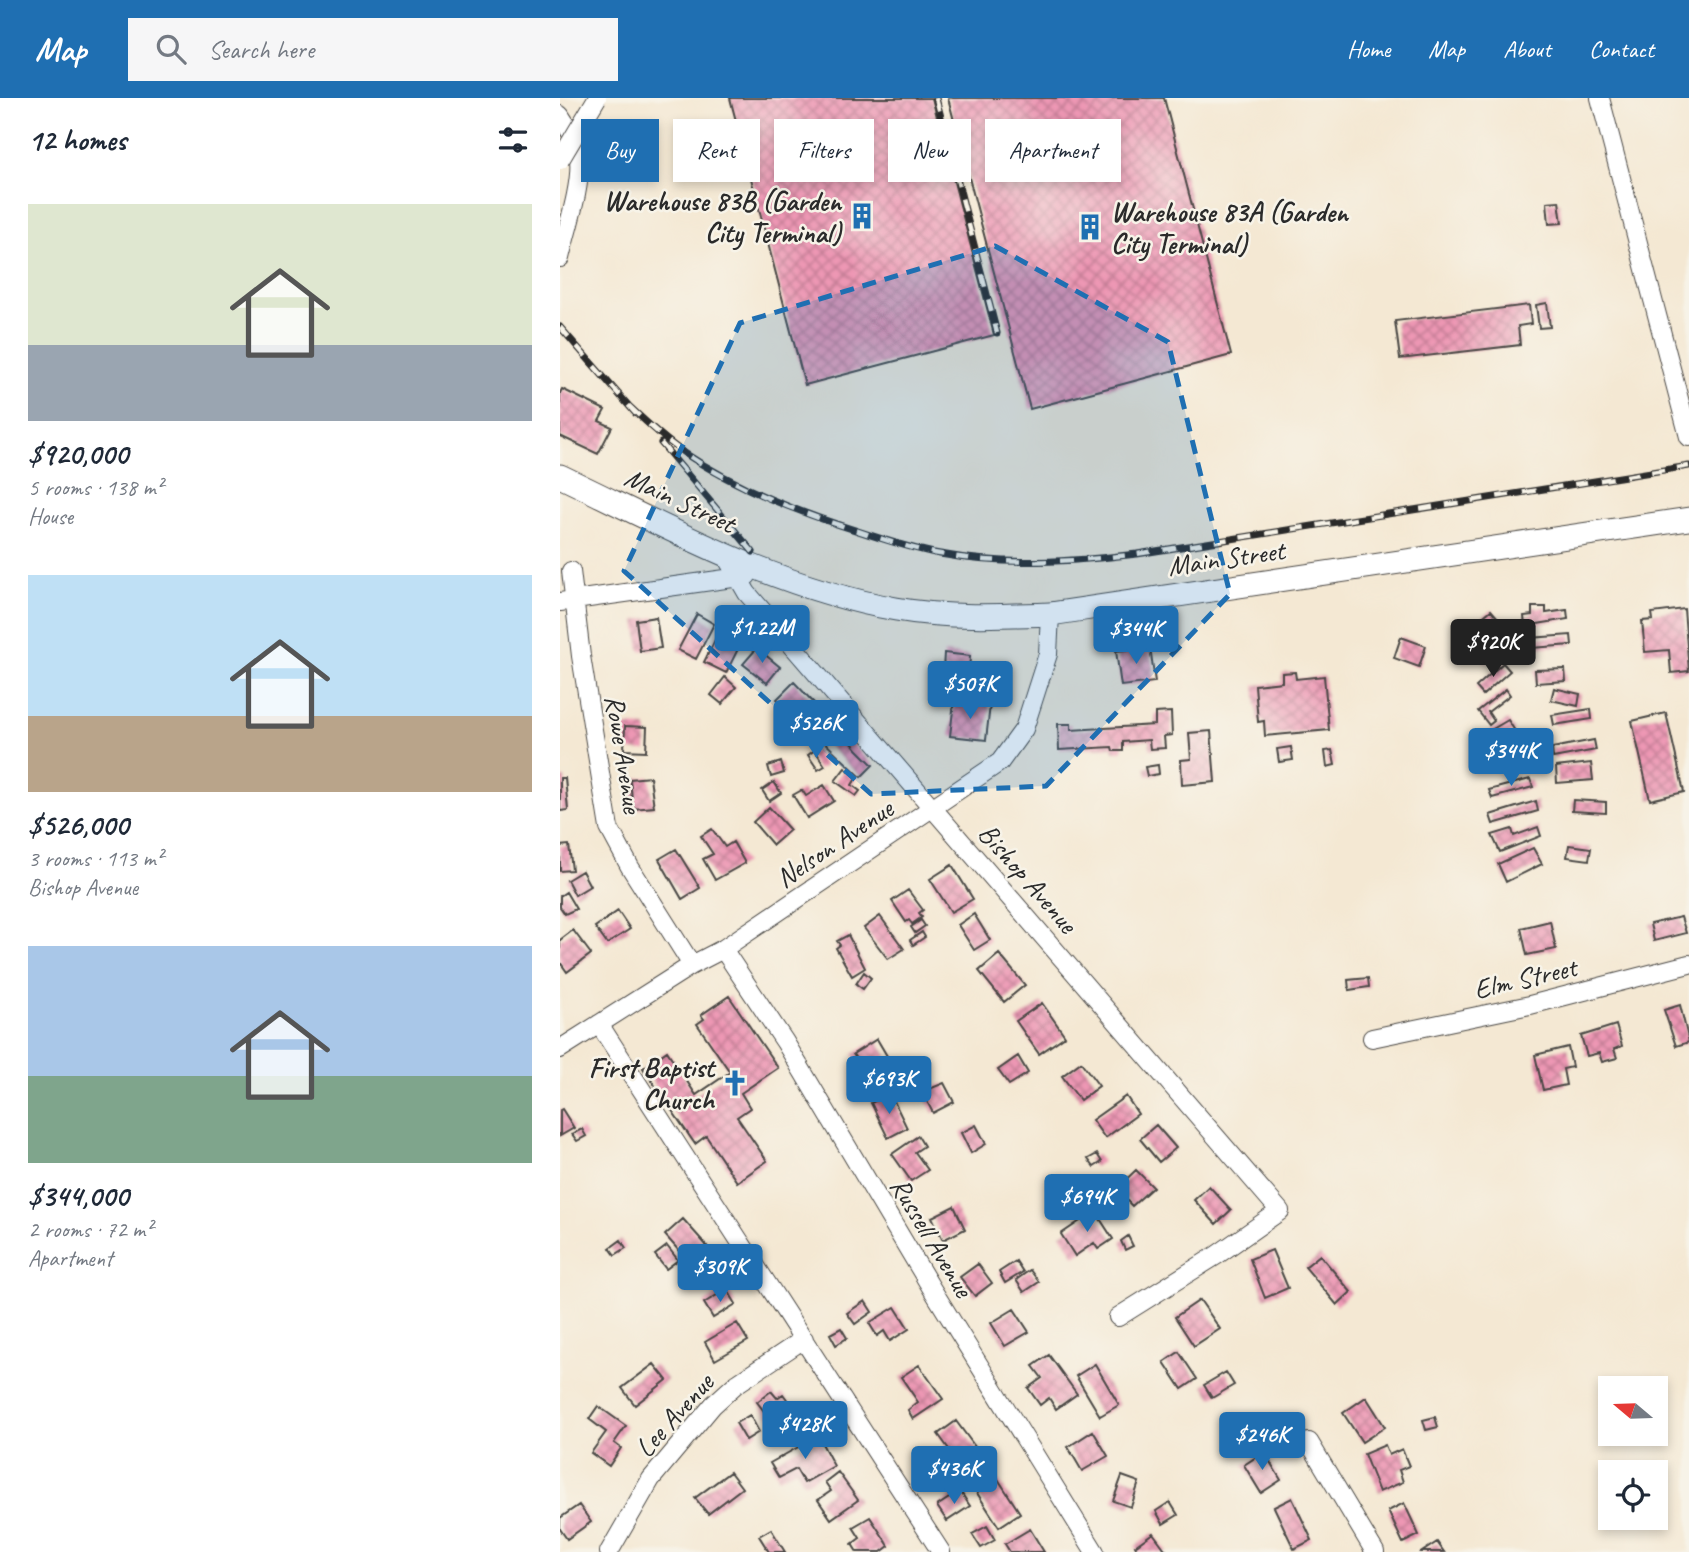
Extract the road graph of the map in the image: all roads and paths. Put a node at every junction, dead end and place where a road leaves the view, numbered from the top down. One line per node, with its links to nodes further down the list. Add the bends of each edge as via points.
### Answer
1 (597, 98): 4 (street, bridge)
2 (1600, 98): 8 (street)
3 (560, 115): 5 (street, via 577,146)
4 (560, 159)
5 (578, 179): 6 (street); 7 (street)
6 (560, 214)
7 (560, 258)
8 (1689, 437)
9 (560, 476): 11 (main road, Main Street)
10 (1689, 519): 16 (main road, Main Street)
11 (725, 555): 13 (main road, Main Street); 14 (street, Bishop Avenue)
12 (571, 571): 15 (street, Rowe Avenue)
13 (775, 575): 14 (street, Main Street); 16 (main road, Main Street, via 899,609 976,616)
14 (739, 577): 15 (street, Main Street); 17 (street, Bishop Avenue, via 747,593)
15 (567, 601): 20 (street, Rowe Avenue, via 609,828)
16 (1051, 614): 17 (street, Nelson Avenue, via 1048,654 1024,729 1000,762)
17 (934, 808): 18 (street, Nelson Avenue); 24 (street, Bishop Avenue, via 1280,1211)
18 (723, 949): 20 (street, Nelson Avenue); 29 (street, Russell Avenue, via 785,1042)
19 (1689, 964): 22 (street, Elm Street, via 1530,1005)
20 (692, 965): 21 (street, Nelson Avenue)
21 (599, 1024): 23 (street, Nelson Avenue); 25 (street)
22 (1373, 1038)
23 (560, 1049)
24 (1118, 1317)
25 (804, 1339): 27 (street, Lee Avenue, via 713,1405 651,1479); 28 (street)
26 (1309, 1442): 30 (street)
27 (609, 1552)
28 (941, 1552)
29 (1095, 1552)
30 (1375, 1552)

